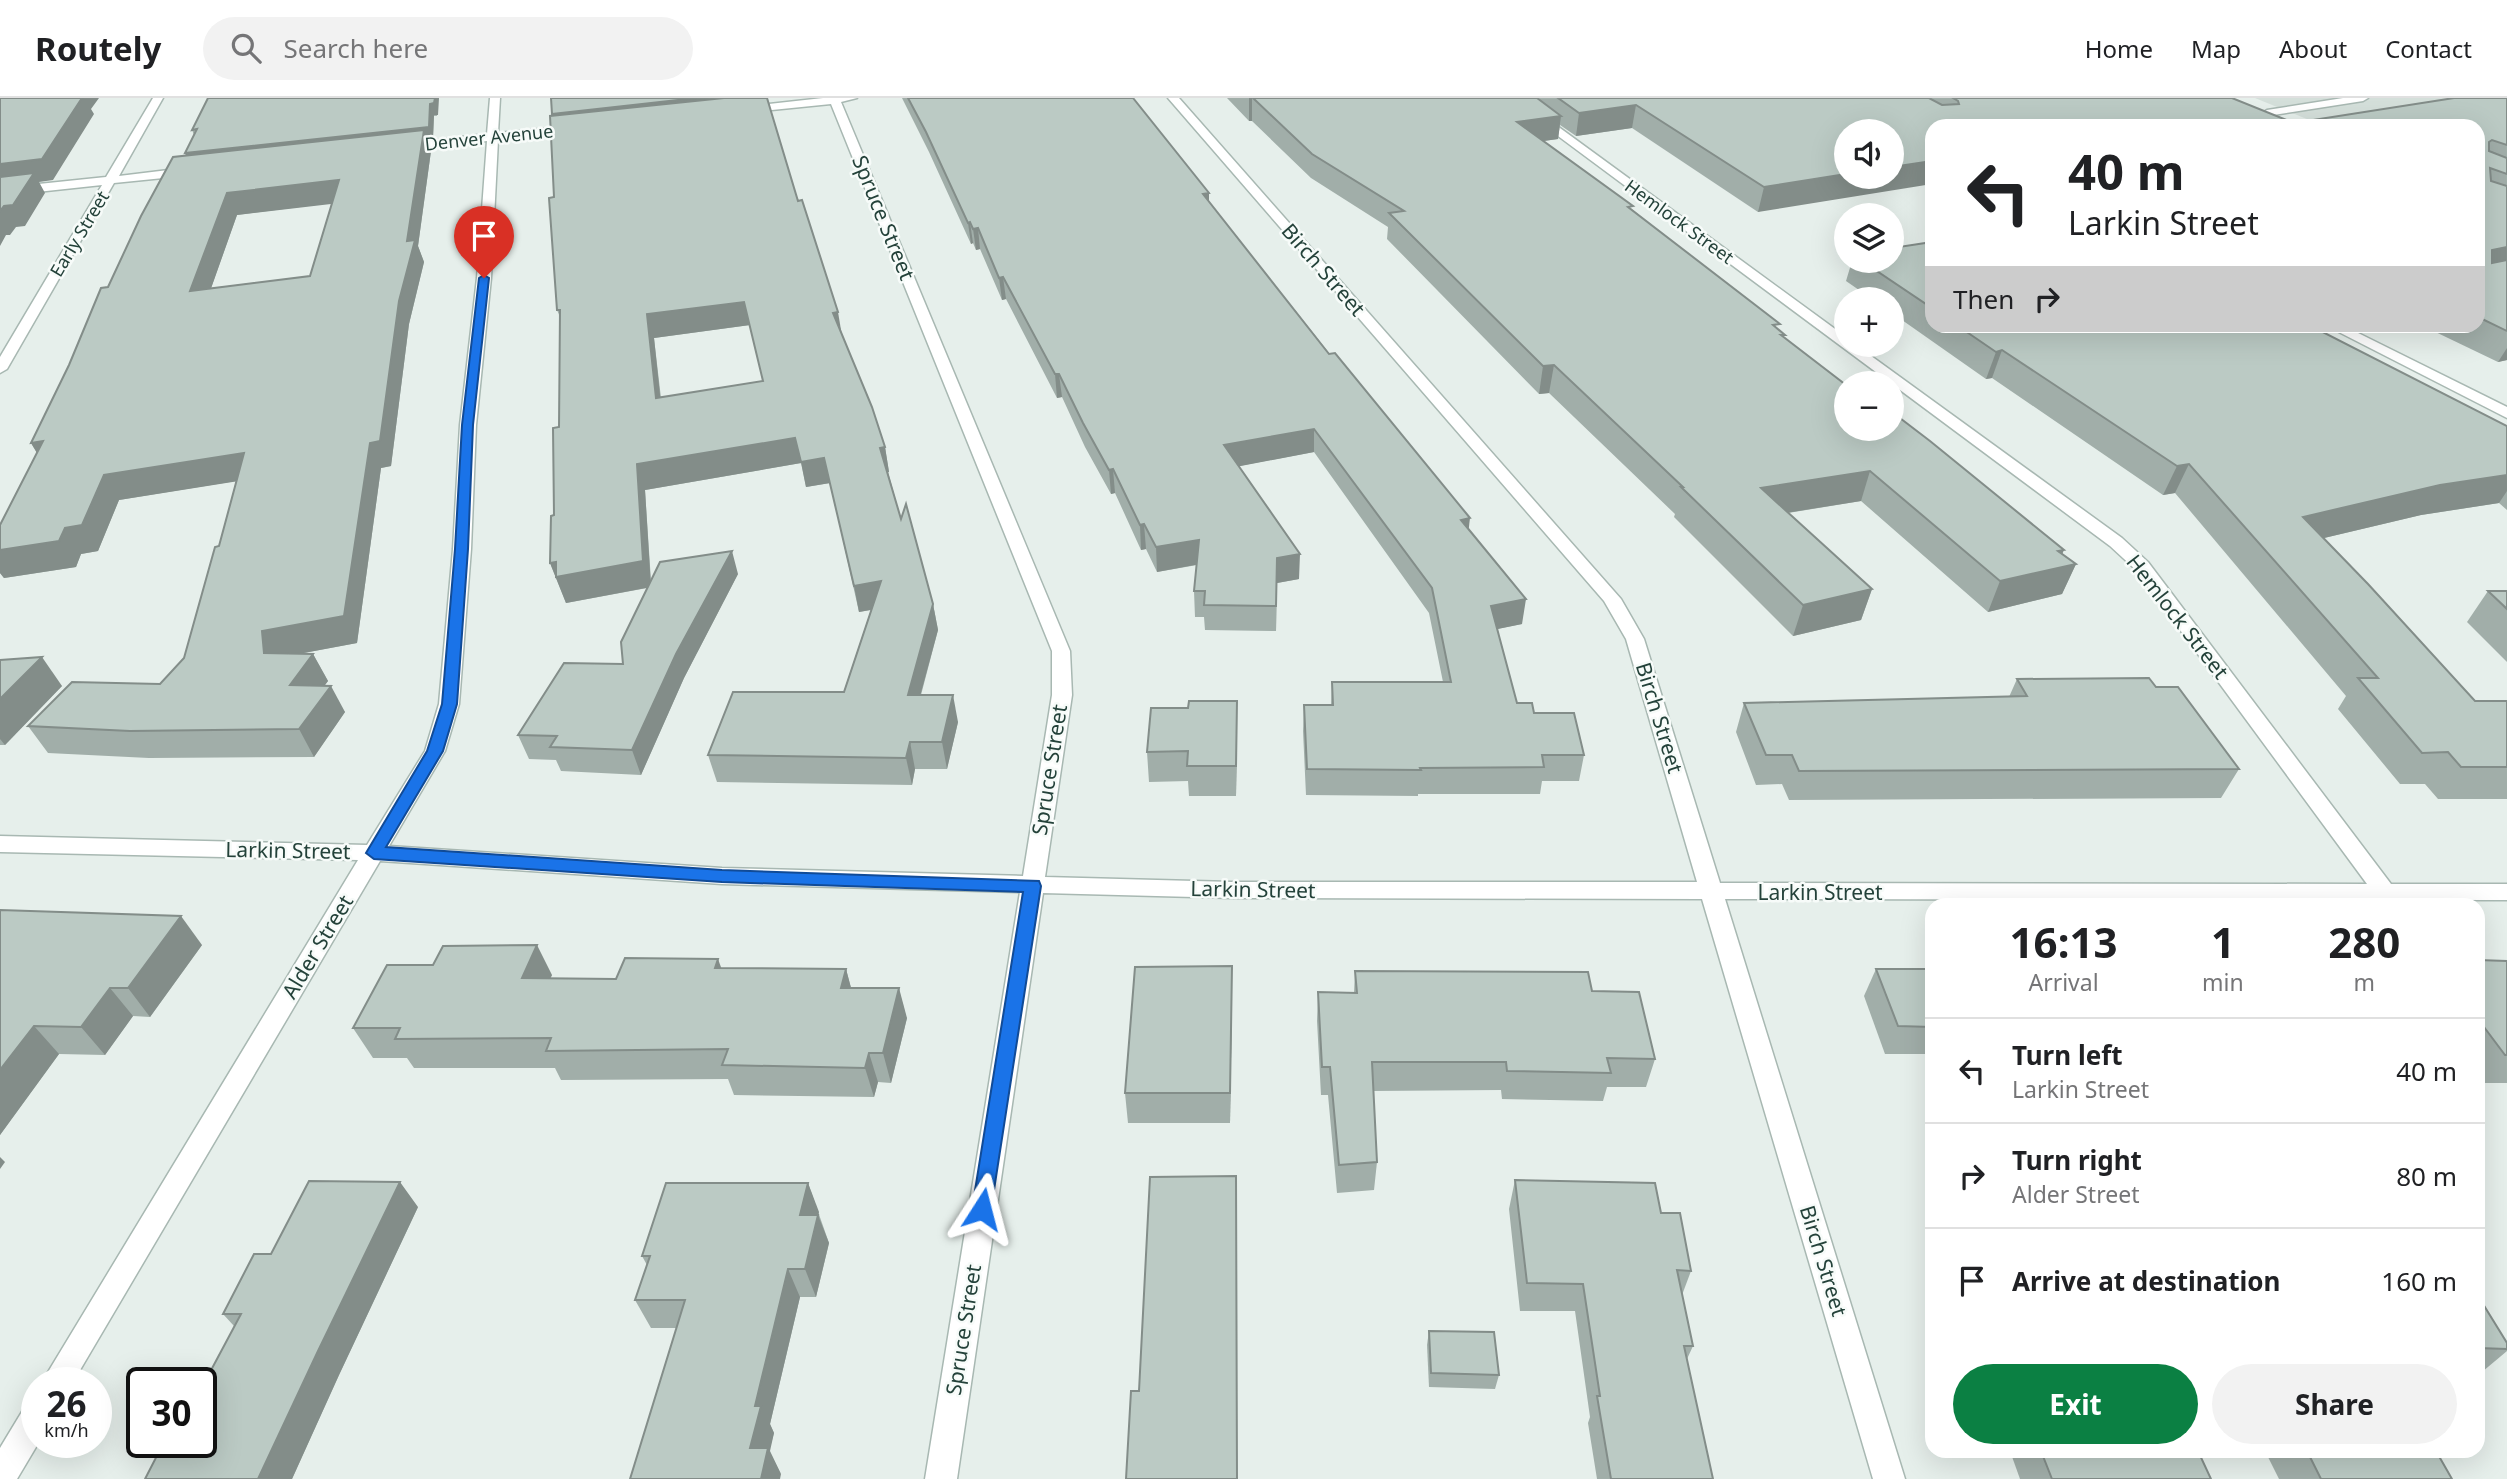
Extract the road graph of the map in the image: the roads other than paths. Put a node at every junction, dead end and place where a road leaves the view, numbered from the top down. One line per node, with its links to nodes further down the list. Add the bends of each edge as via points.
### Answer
1 (158, 98): 17 (street, Early Street)
2 (495, 98): 14 (street, Alder Street)
3 (1173, 98): 27 (street, Birch Street, via 1612,599 1635,639)
4 (1513, 98): 20 (street, Hemlock Street)
5 (2363, 98): 7 (street)
6 (841, 99): 9 (street); 26 (street, Spruce Street, via 1061,651 1062,695)
7 (2327, 100): 10 (street); 11 (street)
8 (2255, 108): 10 (street)
9 (727, 112)
10 (2267, 113): 12 (street)
11 (2355, 114)
12 (2284, 119)
13 (592, 126): 14 (street, Denver Avenue)
14 (494, 137): 15 (street, Denver Avenue); 25 (street, Alder Street, via 449,704 435,751)
15 (392, 148)
16 (202, 170): 17 (street)
17 (113, 180): 18 (street); 22 (street, Early Street)
18 (0, 192)
19 (2348, 333): 23 (street)
20 (1834, 334)
21 (1865, 357): 29 (street, Hemlock Street, via 2116,542 2142,566)
22 (0, 369)
23 (2507, 413)
24 (0, 844): 25 (street, Larkin Street)
25 (374, 853): 26 (street, Larkin Street, via 722,876); 30 (street, Alder Street)
26 (1033, 886): 27 (street, Larkin Street); 33 (street, Spruce Street)
27 (1712, 892): 29 (street, Larkin Street); 34 (street, Birch Street)
28 (2507, 892): 29 (street, Larkin Street)
29 (2386, 893)
30 (66, 1367)
31 (21, 1442): 32 (street)
32 (0, 1477)
33 (940, 1479)
34 (1889, 1479)

